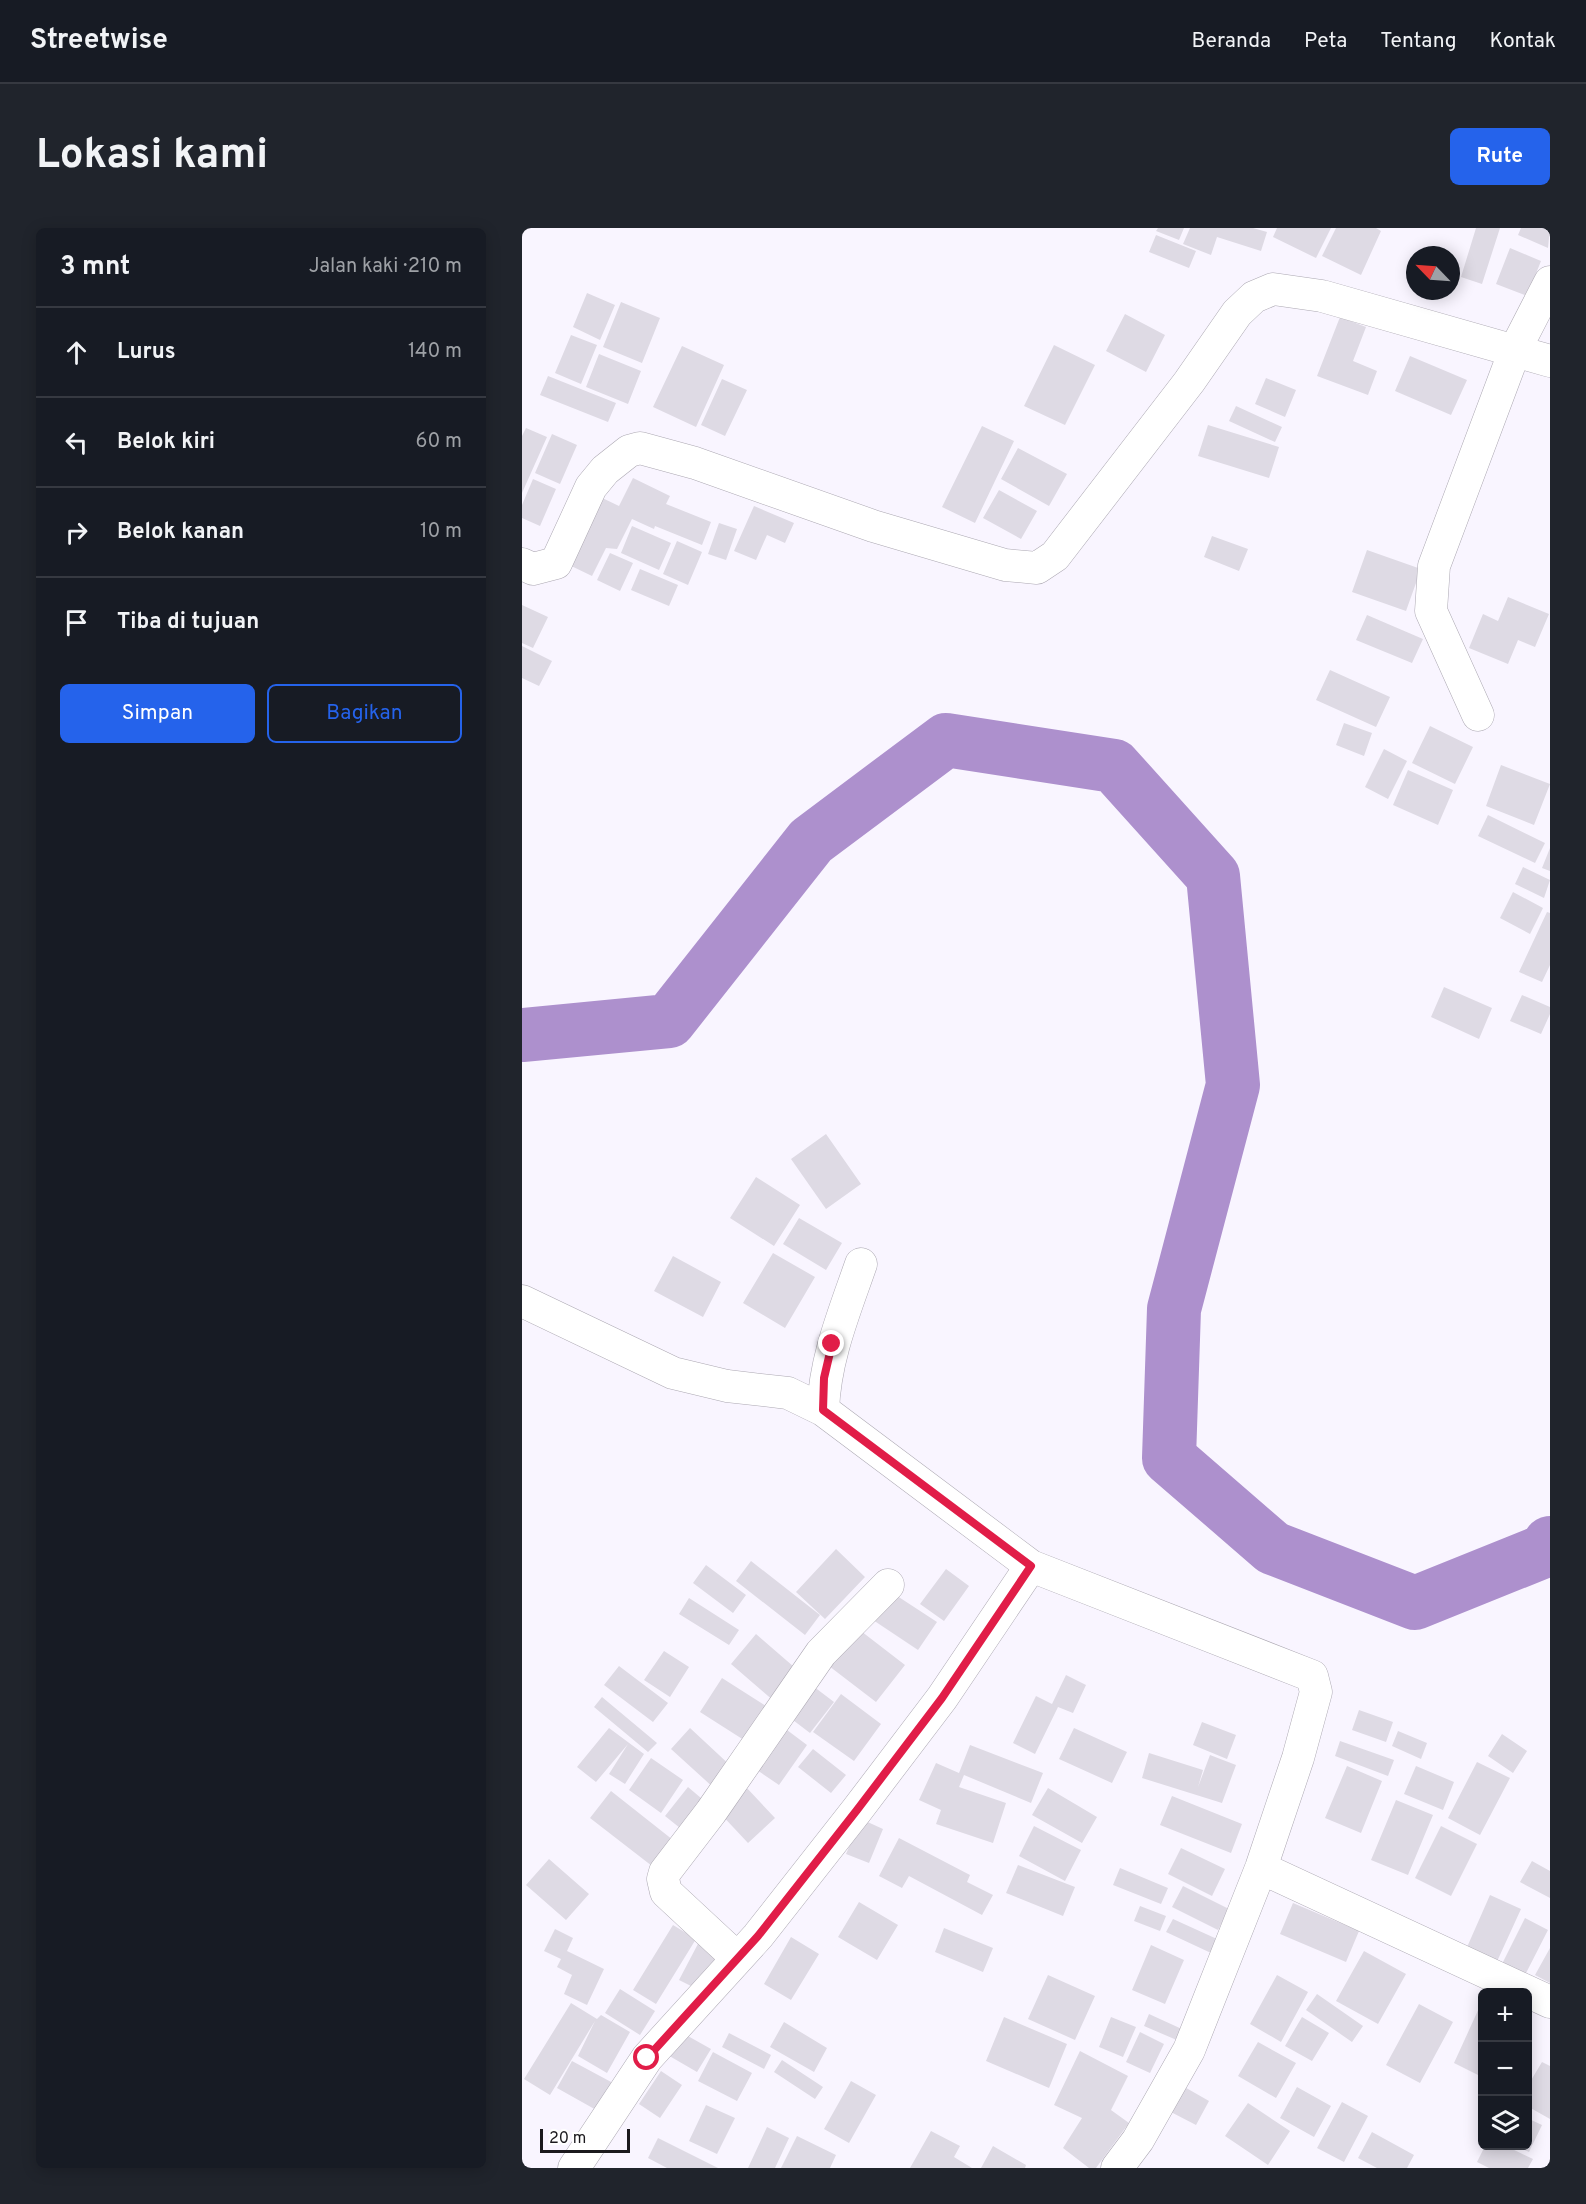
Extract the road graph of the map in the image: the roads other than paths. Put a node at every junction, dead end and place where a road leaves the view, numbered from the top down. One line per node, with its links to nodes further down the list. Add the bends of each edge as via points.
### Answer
1 (1550, 282): 2 (street)
2 (1515, 350): 3 (street); 4 (street, via 1322,296 1273,289 1254,297 1237,313 1055,556 1036,568 1005,565 873,526 695,463 640,448 628,451 591,487 555,563 533,569); 5 (street, via 1434,566 1431,611)
3 (1550, 362)
4 (522, 564)
5 (1478, 715)
6 (861, 1264): 8 (street, via 824,1378)
7 (522, 1301): 8 (street, via 673,1373 727,1386 788,1393)
8 (833, 1418): 9 (street)
9 (1031, 1566): 11 (street, via 1312,1676 1316,1692); 12 (street, via 935,1707)
10 (888, 1585): 12 (street, via 821,1653 665,1872 666,1892)
11 (1261, 1868): 13 (street); 15 (street, via 1189,2050 1138,2140)
12 (737, 1958): 14 (street, via 647,2058)
13 (1550, 2002)
14 (574, 2168)
15 (1117, 2168)

